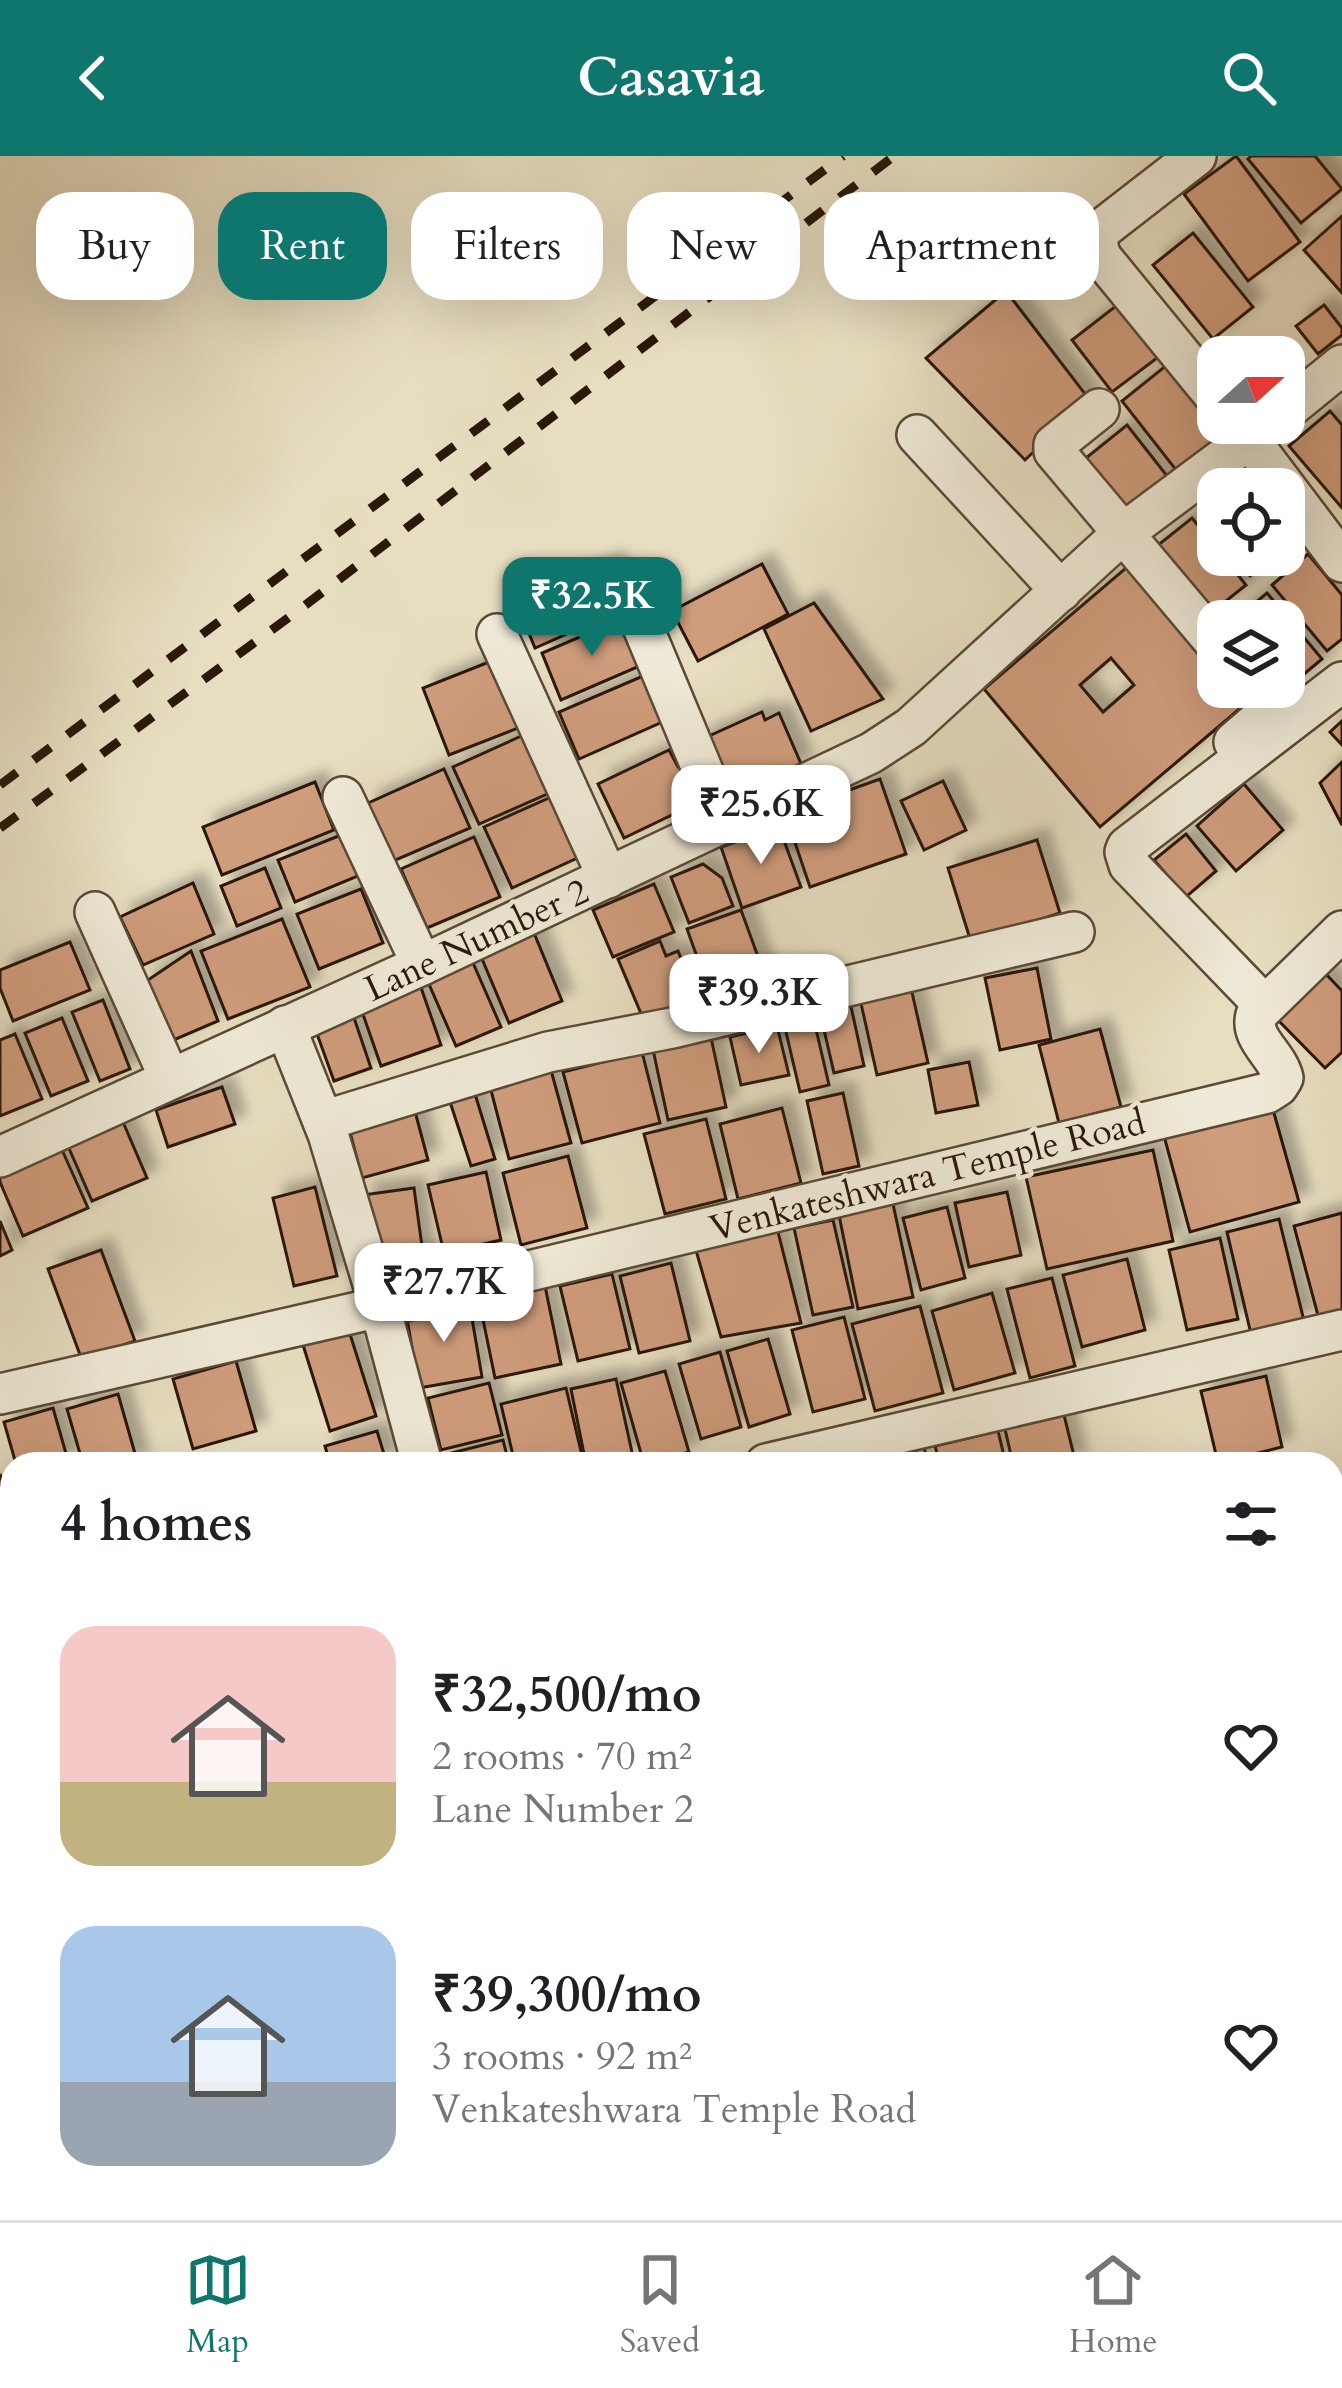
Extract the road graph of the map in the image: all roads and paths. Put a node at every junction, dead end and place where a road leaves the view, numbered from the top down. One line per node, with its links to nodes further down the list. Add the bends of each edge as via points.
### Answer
1 (1196, 156): 3 (street, via 1102,230 1097,248)
2 (1342, 365): 4 (street)
3 (1197, 374)
4 (1305, 395)
5 (1100, 409): 9 (street, via 1054,451)
6 (917, 435): 11 (street)
7 (1233, 444): 9 (street, Lane Number 2)
8 (1262, 444): 10 (street)
9 (1122, 534): 11 (street, Lane Number 2); 13 (street)
10 (1342, 562)
11 (1061, 591): 18 (street, Lane Number 2, via 911,728)
12 (635, 608): 18 (street)
13 (1197, 622)
14 (497, 634): 20 (street)
15 (1342, 682): 25 (street, via 1125,852)
16 (1265, 708): 19 (street)
17 (343, 797): 24 (street)
18 (725, 824): 20 (street, Lane Number 2)
19 (1135, 826)
20 (608, 878): 24 (street, Lane Number 2)
21 (95, 912): 27 (street)
22 (1342, 931): 25 (street)
23 (1074, 932): 28 (street, via 548,1052)
24 (422, 965): 26 (street, Lane Number 2)
25 (1264, 1005): 30 (street, Venkateshwara Temple Road, via 1253,1025 1283,1078 1267,1093)
26 (285, 1026): 27 (street, Lane Number 2); 28 (street)
27 (170, 1078): 29 (street, Lane Number 2)
28 (323, 1121): 30 (street)
29 (0, 1157)
30 (380, 1307): 32 (street); 33 (street)
31 (1342, 1330): 34 (street)
32 (0, 1394)
33 (419, 1452)
34 (818, 1452)

